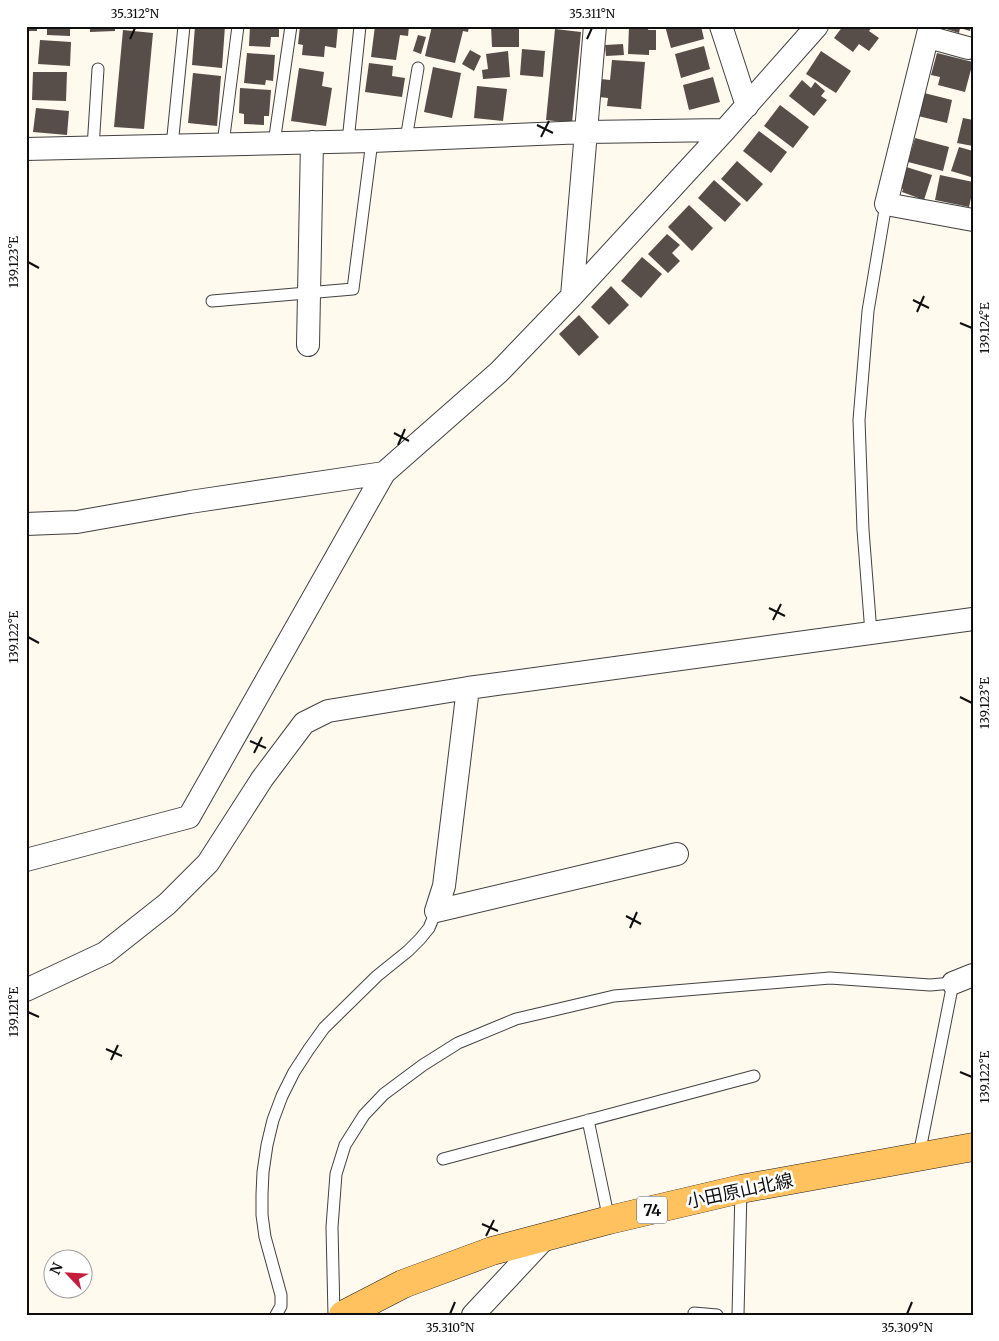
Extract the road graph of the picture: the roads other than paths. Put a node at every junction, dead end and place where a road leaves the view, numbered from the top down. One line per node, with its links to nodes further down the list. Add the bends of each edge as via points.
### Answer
1 (184, 26): 21 (lane)
2 (238, 26): 20 (lane)
3 (291, 26): 19 (lane)
4 (360, 26): 16 (lane)
5 (594, 26): 14 (street)
6 (722, 26): 12 (street)
7 (817, 26): 12 (street)
8 (929, 32): 9 (street); 24 (street)
9 (968, 48)
10 (418, 68): 15 (lane)
11 (98, 69): 22 (lane)
12 (746, 106): 13 (street)
13 (725, 130): 14 (street); 27 (street)
14 (586, 132): 15 (street); 27 (street)
15 (406, 139): 17 (street)
16 (348, 141): 17 (street); 18 (street)
17 (372, 141): 26 (lane, via 352,289)
18 (312, 142): 19 (street); 26 (street)
19 (274, 143): 20 (street)
20 (223, 144): 21 (street)
21 (172, 146): 22 (street)
22 (93, 148): 23 (street)
23 (26, 149)
24 (886, 204): 25 (street); 33 (lane, via 868,311 859,420 862,530)
25 (973, 220)
26 (309, 293): 28 (lane); 29 (street)
27 (572, 296): 30 (street, via 499,372)
28 (212, 301)
29 (308, 345)
30 (384, 473): 31 (street, via 77,522); 36 (street, via 189,817)
31 (26, 524)
32 (973, 619): 33 (street)
33 (870, 633): 34 (street)
34 (468, 688): 37 (street, via 444,886); 39 (street, via 328,711 304,723 262,779 208,863 167,904 105,953)
35 (677, 854): 37 (street)
36 (26, 860)
37 (436, 911): 48 (lane, via 420,939 324,1028 282,1096 267,1145 262,1194 265,1237 281,1296 281,1306)
38 (963, 979): 43 (lane); 49 (lane, via 930,984 830,978 614,996 516,1019 458,1043 384,1094 364,1115 345,1145 336,1174 332,1227)
39 (26, 990)
40 (754, 1076): 41 (lane)
41 (588, 1120): 44 (lane); 46 (lane)
42 (973, 1148): 43 (main road, 小田原山北線 / 74)
43 (919, 1158): 45 (main road, 小田原山北線 / 74)
44 (443, 1159)
45 (741, 1189): 46 (main road, 小田原山北線 / 74); 54 (lane)
46 (609, 1220): 47 (main road, 小田原山北線 / 74)
47 (546, 1237): 50 (main road, 小田原山北線 / 74, via 492,1250 412,1281); 51 (street)
48 (276, 1315)
49 (334, 1315)
50 (343, 1315)
51 (473, 1315)
52 (694, 1315): 53 (lane)
53 (717, 1315)
54 (738, 1315)

